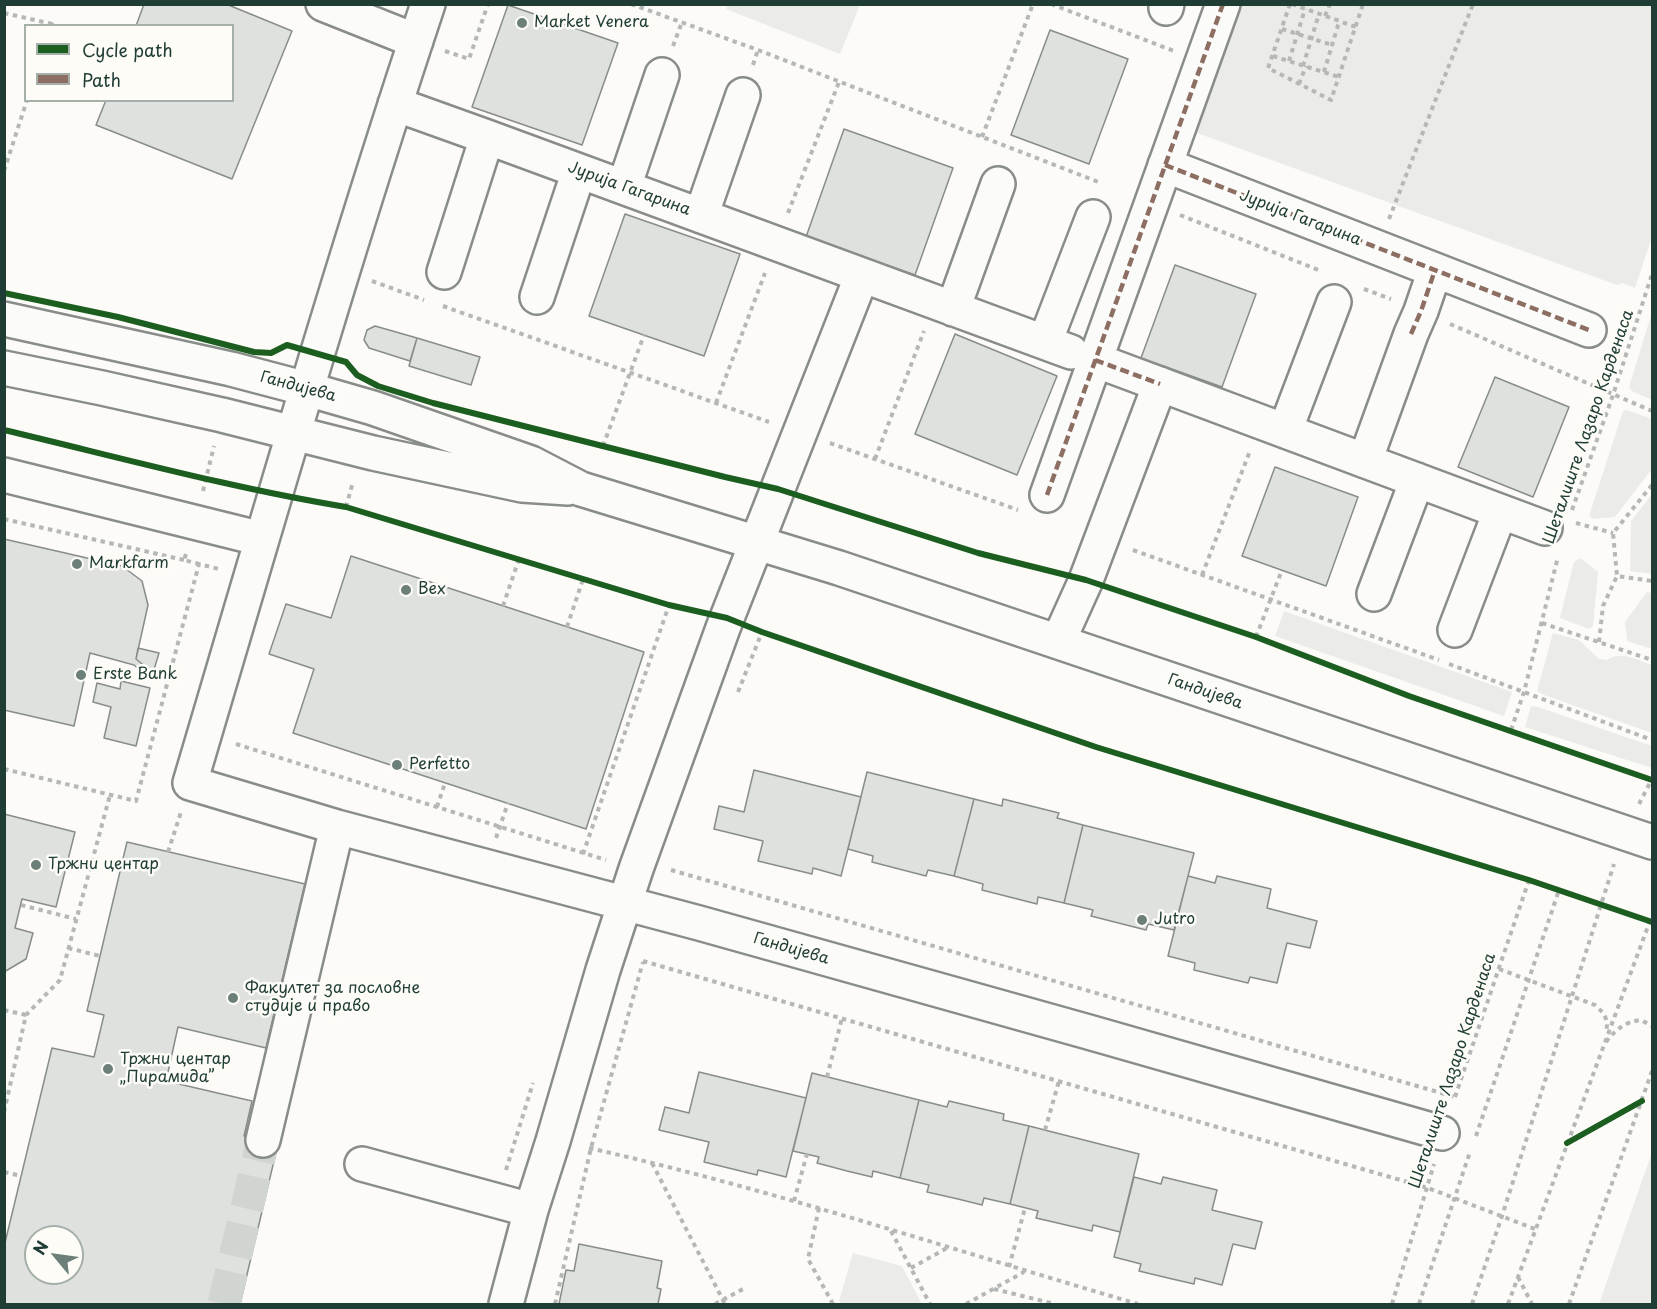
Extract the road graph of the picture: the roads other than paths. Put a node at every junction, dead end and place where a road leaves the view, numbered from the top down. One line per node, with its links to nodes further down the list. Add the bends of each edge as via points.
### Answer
1 (323, 4): 4 (street)
2 (428, 4): 4 (street)
3 (1223, 4): 9 (street)
4 (416, 41): 7 (street)
5 (662, 75): 12 (street)
6 (743, 94): 13 (street)
7 (395, 104): 8 (street, Јурија Гагарина); 26 (street)
8 (488, 136): 10 (street, Јурија Гагарина); 16 (street)
9 (1166, 165): 15 (street, Јурија Гагарина); 23 (street, via 1152,204)
10 (579, 171): 12 (street, Јурија Гагарина); 19 (street)
11 (998, 184): 20 (street)
12 (624, 187): 13 (street, Јурија Гагарина)
13 (701, 216): 17 (street, Јурија Гагарина)
14 (1093, 217): 23 (street)
15 (1435, 270): 22 (street, Јурија Гагарина); 29 (street)
16 (444, 272)
17 (862, 275): 20 (street, Јурија Гагарина); 37 (street)
18 (1348, 295): 27 (street)
19 (537, 297)
20 (944, 305): 23 (street, Јурија Гагарина)
21 (4, 319): 26 (street, Гандијева)
22 (1589, 330)
23 (1070, 352): 25 (street, Јурија Гагарина); 33 (street)
24 (4, 368): 28 (street, Гандијева)
25 (1160, 384): 27 (street, Јурија Гагарина); 40 (street, via 1086,580)
26 (307, 389): 28 (street); 32 (street, Гандијева, via 531,463)
27 (1273, 427): 29 (street, Јурија Гагарина)
28 (294, 433): 32 (street, Гандијева, via 522,485); 36 (street)
29 (1365, 461): 31 (street, Јурија Гагарина)
30 (4, 475): 36 (street)
31 (1417, 480): 34 (street, Јурија Гагарина); 38 (street)
32 (581, 489): 37 (street, Гандијева)
33 (1035, 503)
34 (1500, 512): 35 (street, Јурија Гагарина); 39 (street)
35 (1557, 535)
36 (262, 539): 41 (street, Гандијева, via 190,783)
37 (757, 542): 40 (street, Гандијева); 43 (street)
38 (1374, 594)
39 (1455, 630)
40 (1058, 642): 42 (street, Гандијева)
41 (337, 827): 43 (street, Гандијева); 45 (street)
42 (1653, 842)
43 (624, 903): 44 (street, Гандијева); 47 (street)
44 (1442, 1134)
45 (263, 1140)
46 (362, 1164): 47 (street)
47 (531, 1210): 48 (street)
48 (506, 1305)

